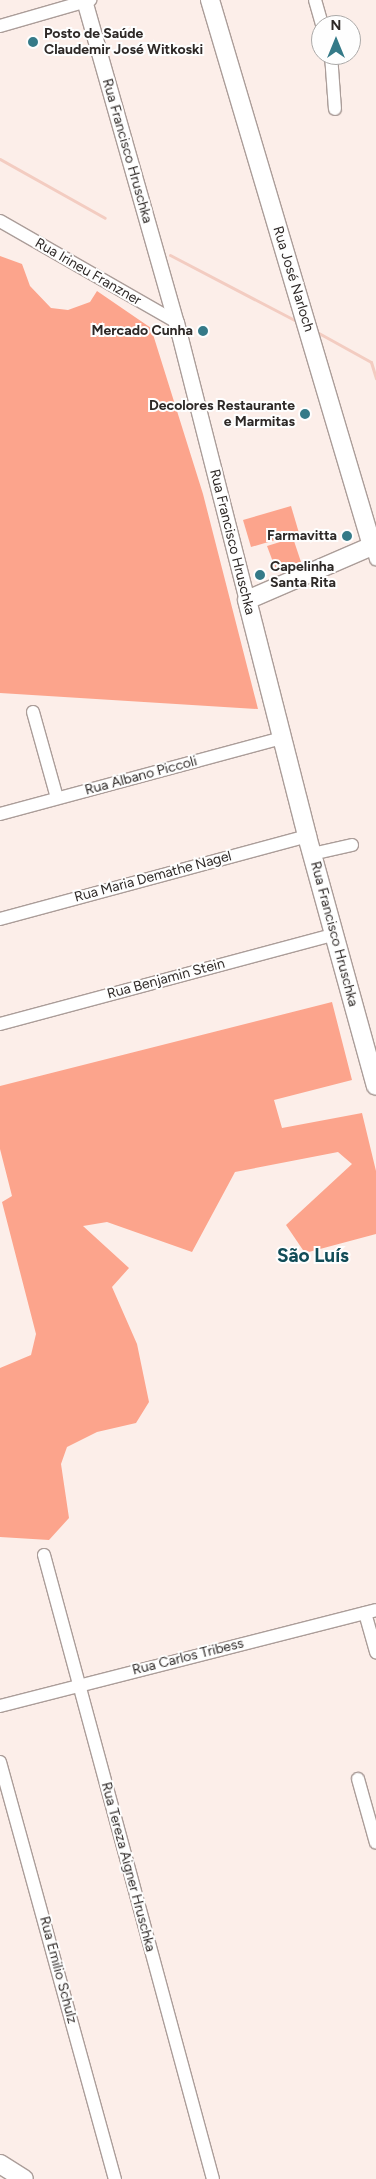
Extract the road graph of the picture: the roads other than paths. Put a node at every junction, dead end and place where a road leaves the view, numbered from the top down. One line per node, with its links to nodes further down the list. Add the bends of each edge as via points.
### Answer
1 (210, 0): 10 (main road, Rua José Narloch)
2 (314, 0): 4 (street)
3 (86, 1): 5 (street); 9 (street, Rua Francisco Hruschka)
4 (319, 15)
5 (0, 26)
6 (332, 65): 7 (street)
7 (335, 109)
8 (0, 222): 9 (street, Rua Irineu Franzner)
9 (176, 322): 11 (street, Rua Francisco Hruschka)
10 (375, 550): 11 (main road)
11 (247, 600): 13 (main road, Rua Francisco Hruschka)
12 (33, 712): 14 (street)
13 (281, 738): 14 (street, Rua Albano Piccoli); 16 (main road, Rua Francisco Hruschka)
14 (57, 798): 15 (street, Rua Albano Piccoli)
15 (0, 814)
16 (307, 836): 18 (main road, Rua Francisco Hruschka); 19 (street, Rua Maria Demathe Nagel)
17 (352, 844): 18 (street)
18 (312, 854): 20 (main road, Rua Francisco Hruschka)
19 (0, 919)
20 (333, 935): 21 (street, Rua Benjamin Stein); 22 (main road, Rua Francisco Hruschka)
21 (0, 1024)
22 (376, 1086)
23 (44, 1555): 26 (street, Rua Tereza Aigner Hruschka)
24 (371, 1611): 25 (street); 26 (street, Rua Carlos Tribess)
25 (376, 1652)
26 (79, 1684): 27 (street, Rua Carlos Tribess); 34 (street, Rua Tereza Aigner Hruschka)
27 (0, 1706)
28 (0, 1762): 33 (street, Rua Emilio Schulz)
29 (358, 1779): 30 (street)
30 (376, 1843)
31 (0, 2164): 32 (main road)
32 (24, 2179)
33 (116, 2179)
34 (213, 2179)

